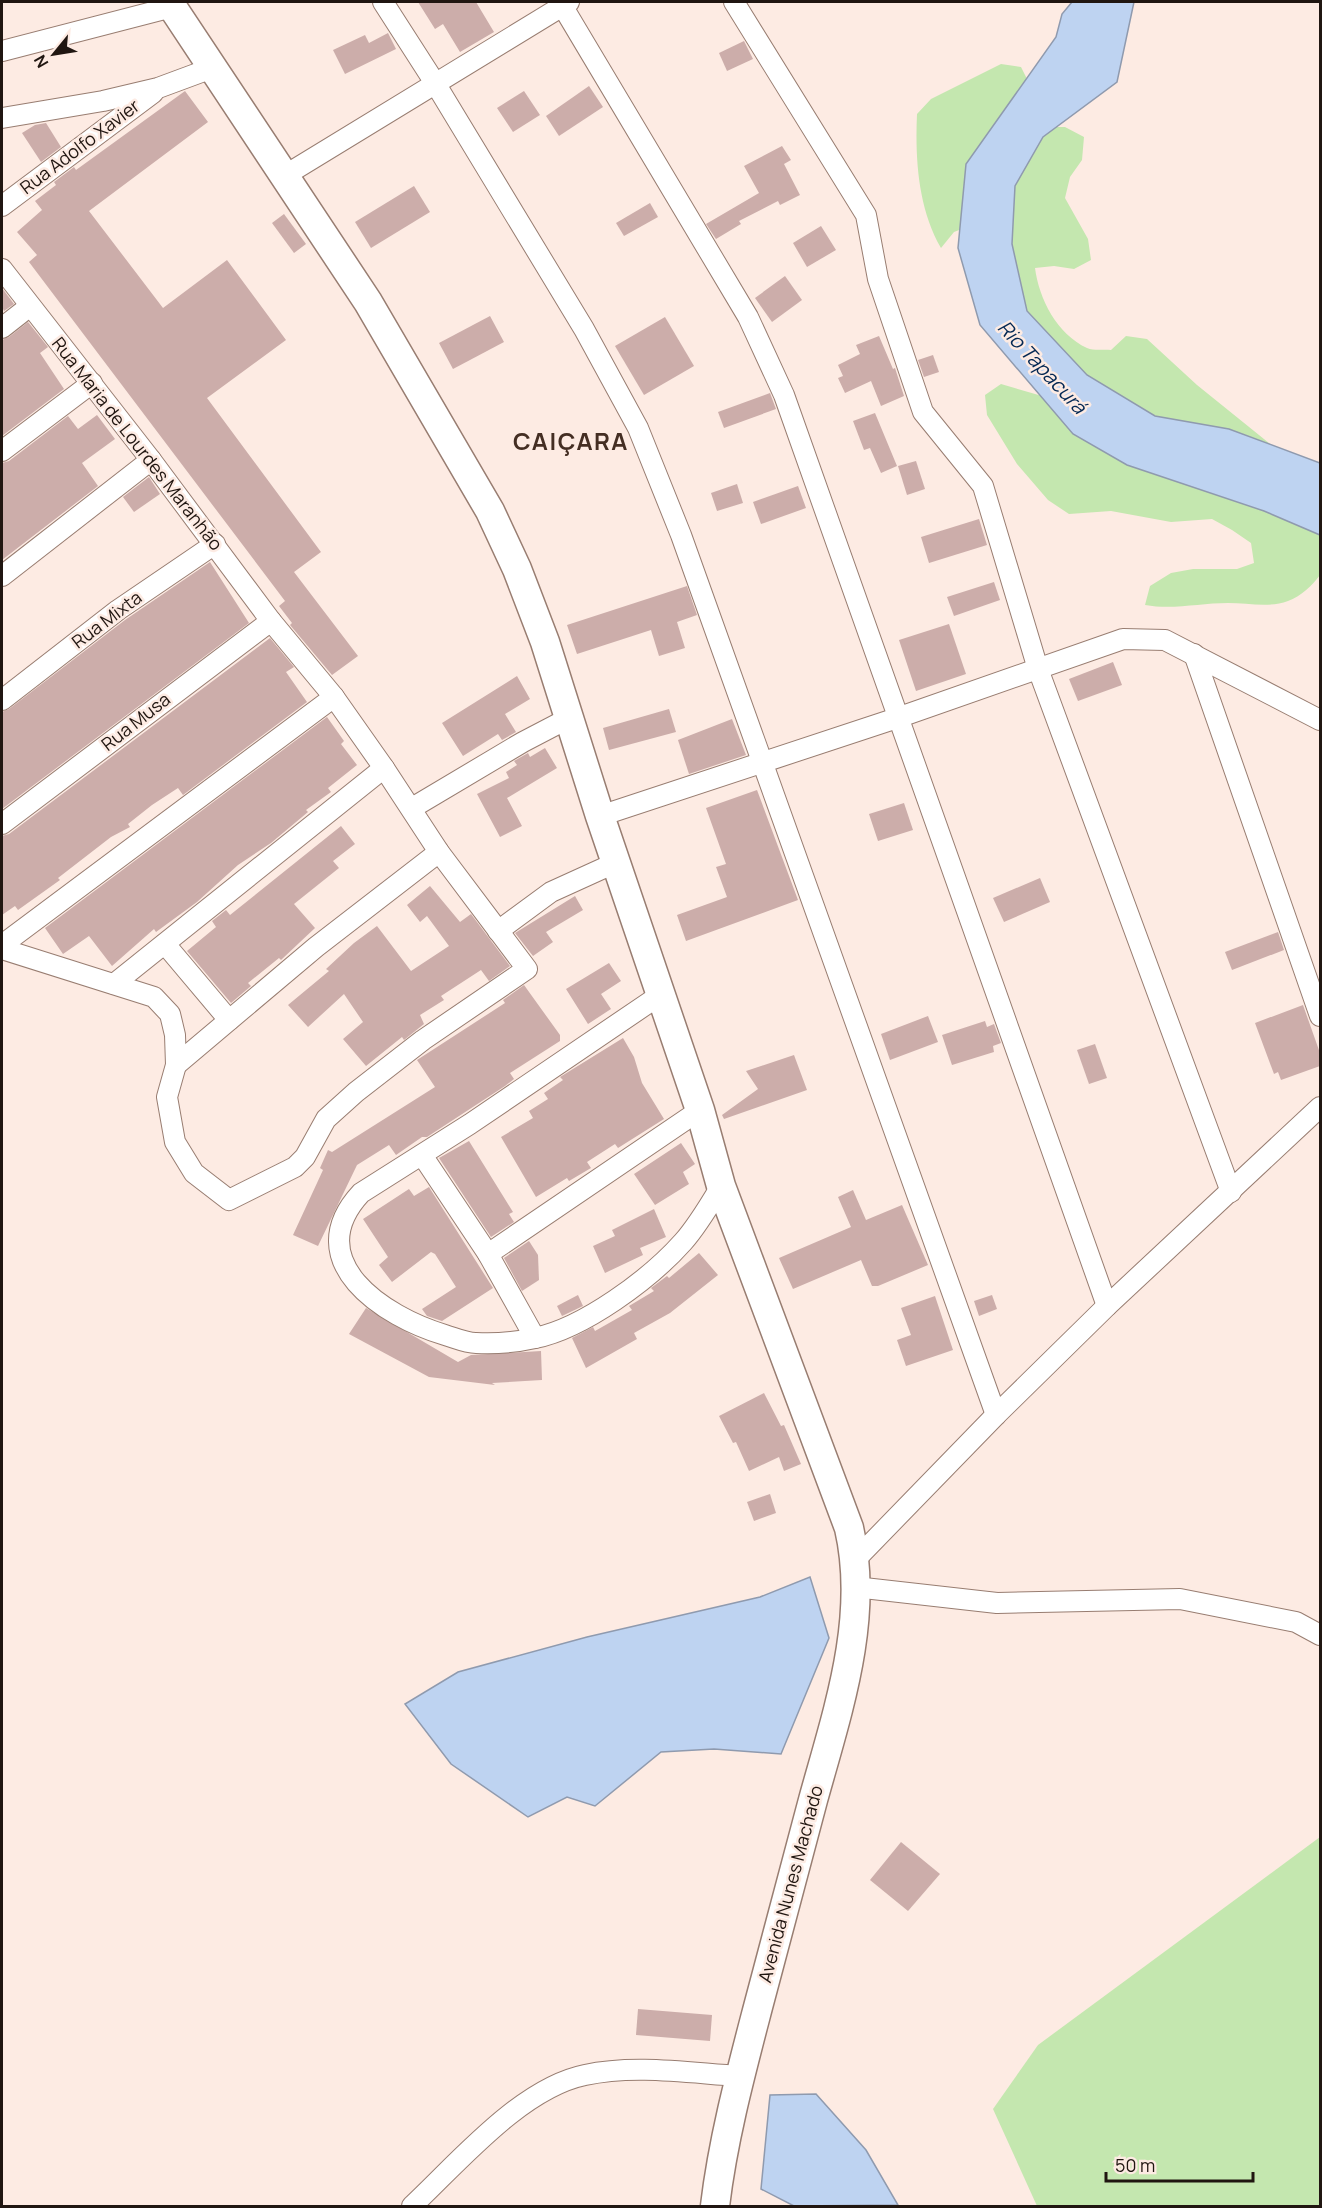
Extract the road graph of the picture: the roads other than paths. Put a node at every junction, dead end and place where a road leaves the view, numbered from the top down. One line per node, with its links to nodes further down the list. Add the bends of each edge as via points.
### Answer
1 (383, 2): 7 (street)
2 (734, 2): 22 (street, via 866,215 878,279 923,412 983,486)
3 (564, 3): 7 (street); 26 (street, via 748,317 783,395)
4 (171, 4): 5 (street); 6 (main road, Avenida Nunes Machado)
5 (2, 51)
6 (212, 68): 8 (street); 10 (main road, Avenida Nunes Machado)
7 (435, 83): 10 (street); 28 (street, via 584,329 638,428)
8 (158, 88): 9 (street); 11 (street, Rua Adolfo Xavier)
9 (2, 118)
10 (284, 176): 25 (main road, Avenida Nunes Machado, via 368,302 490,511 545,642)
11 (2, 207)
12 (2, 269): 13 (street, Rua Maria de Lourdes Maranhão)
13 (30, 306): 14 (street); 15 (street, Rua Maria de Lourdes Maranhão)
14 (2, 328)
15 (92, 383): 16 (street); 17 (street, Rua Maria de Lourdes Maranhão)
16 (2, 452)
17 (151, 460): 18 (street, Rua Maria de Lourdes Maranhão); 19 (street)
18 (215, 544): 20 (street, Rua Maria de Lourdes Maranhão); 24 (street, Rua Mixta, via 118,610)
19 (2, 576)
20 (271, 621): 23 (street, Rua Maria de Lourdes Maranhão); 32 (street, Rua Musa)
21 (1194, 654): 22 (street, via 1165,640 1132,638); 27 (street); 41 (street)
22 (1038, 669): 26 (street); 48 (street)
23 (334, 697): 29 (street, Rua Maria de Lourdes Maranhão); 37 (street)
24 (2, 700)
25 (569, 718): 30 (street); 31 (main road, Avenida Nunes Machado)
26 (897, 718): 28 (street); 50 (street)
27 (1320, 720)
28 (762, 762): 31 (street); 52 (street)
29 (384, 768): 30 (street, Rua Maria de Lourdes Maranhão); 36 (street)
30 (412, 808): 33 (street, Rua Maria de Lourdes Maranhão)
31 (600, 816): 34 (main road, Avenida Nunes Machado)
32 (2, 824)
33 (439, 852): 35 (street, Rua Maria de Lourdes Maranhão); 42 (street)
34 (616, 862): 35 (street, via 552,892); 40 (main road, Avenida Nunes Machado)
35 (498, 931): 43 (street, Rua Maria de Lourdes Maranhão, via 527,969 423,1040 356,1092 326,1119 295,1167 229,1200 194,1173 175,1142 166,1097)
36 (165, 944): 39 (street); 42 (street)
37 (2, 945)
38 (2, 950): 39 (street)
39 (114, 984): 43 (street, via 154,997 170,1014 176,1035)
40 (660, 995): 45 (main road, Avenida Nunes Machado); 46 (street)
41 (1320, 1016)
42 (229, 1020): 43 (street)
43 (176, 1065)
44 (1320, 1107): 48 (street)
45 (700, 1110): 47 (main road, Avenida Nunes Machado); 49 (street)
46 (422, 1155): 49 (street); 51 (street, via 361,1193 347,1210 338,1242 345,1269 372,1299 411,1323 474,1344)
47 (721, 1186): 51 (street, via 702,1218 660,1264 594,1313); 53 (main road, Avenida Nunes Machado, via 849,1528)
48 (1230, 1192): 50 (street)
49 (488, 1254): 51 (street)
50 (1107, 1306): 52 (street)
51 (535, 1338)
52 (996, 1415): 53 (street)
53 (856, 1573): 54 (street, via 997,1603 1180,1599 1296,1622); 55 (main road, Avenida Nunes Machado, via 854,1633 838,1708)
54 (1320, 1635)
55 (740, 2076): 56 (street, via 638,2070 584,2075 557,2085 490,2130); 57 (main road, Avenida Nunes Machado)
56 (412, 2206)
57 (715, 2206)

